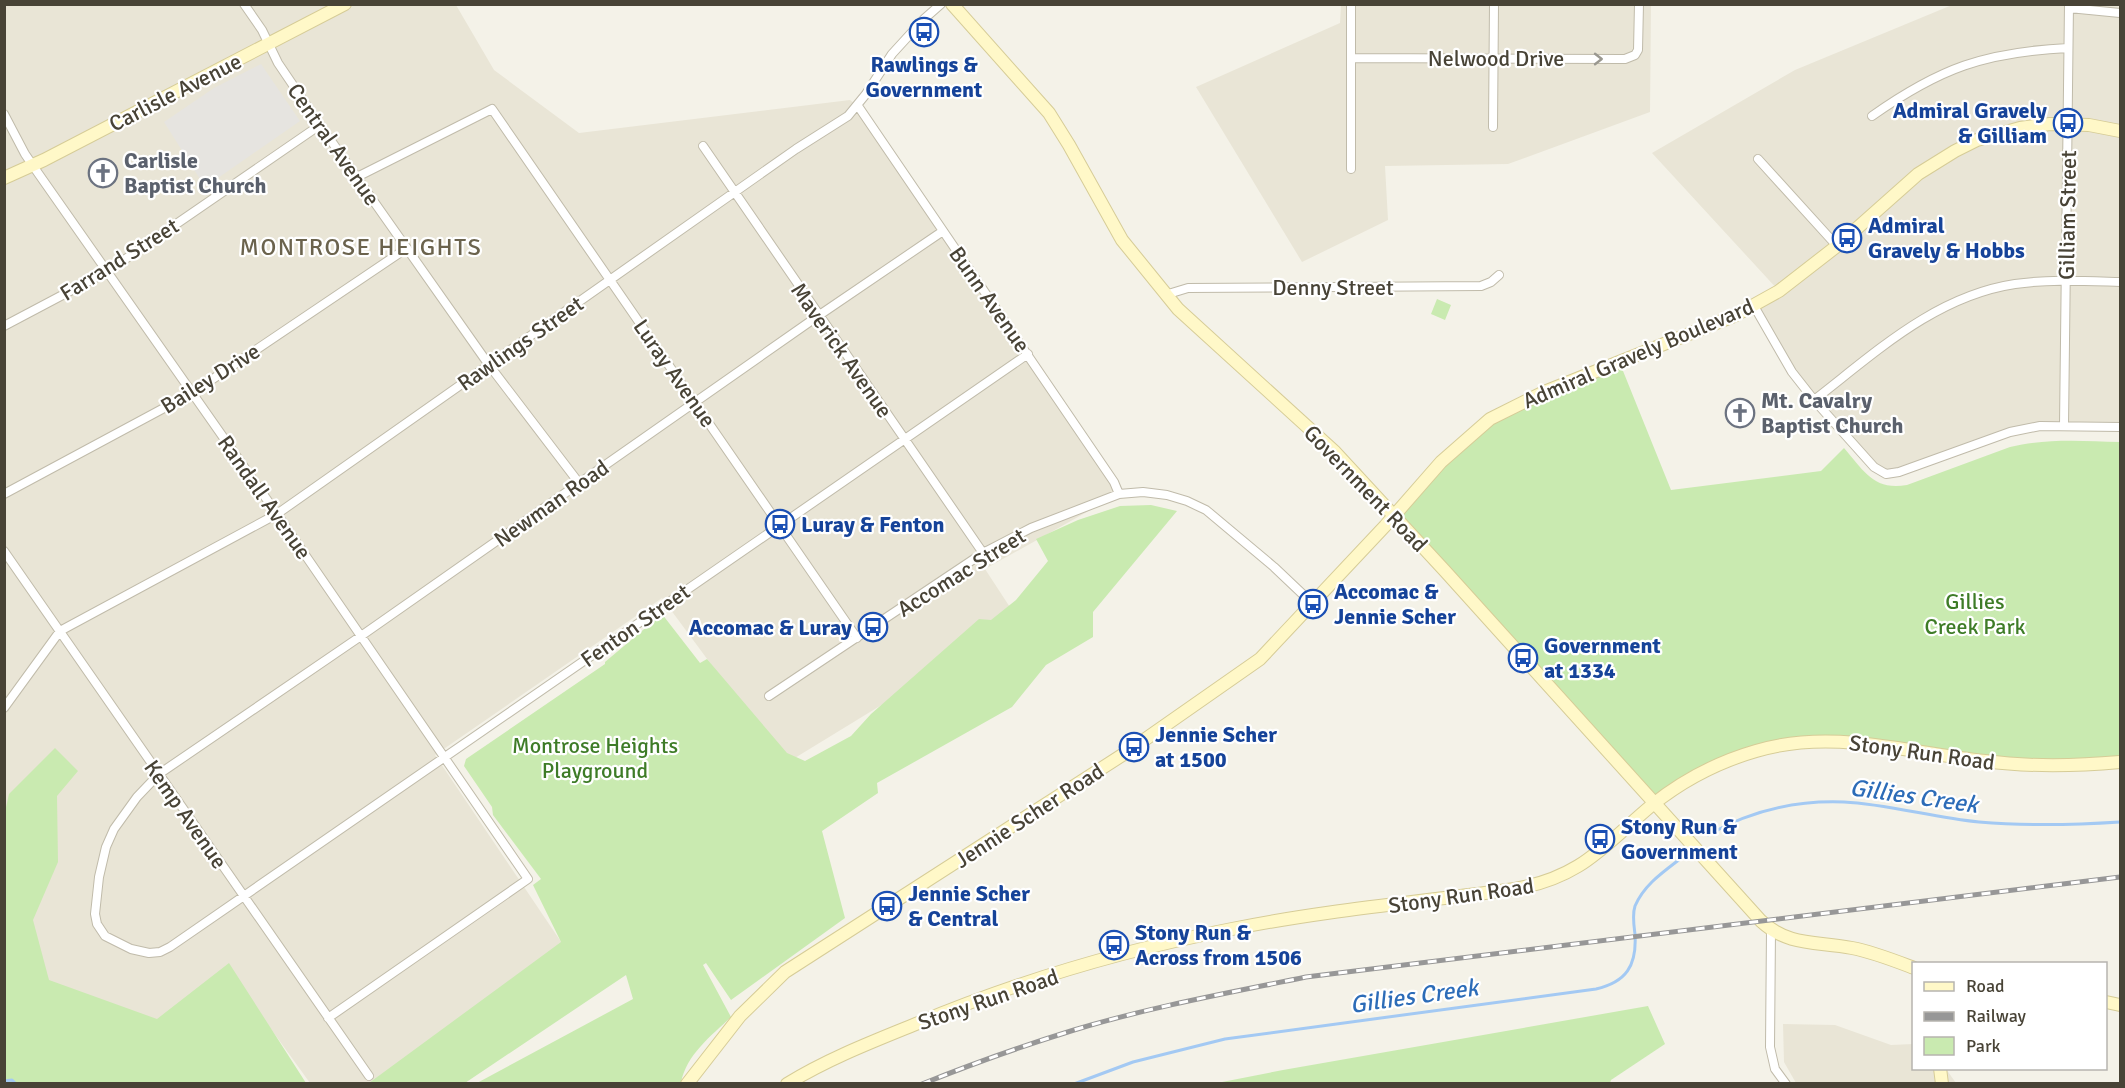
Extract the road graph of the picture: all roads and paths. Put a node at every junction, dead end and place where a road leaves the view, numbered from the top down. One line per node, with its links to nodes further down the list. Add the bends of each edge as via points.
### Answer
1 (244, 4): 10 (street, Central Avenue)
2 (345, 4): 10 (street, Carlisle Avenue)
3 (941, 4): 14 (street, Rawlings Street, via 892,54)
4 (952, 4): 36 (street, Government Road, via 1049,113 1122,240)
5 (1351, 4): 12 (street)
6 (1494, 4): 13 (street)
7 (1639, 4): 13 (street, Nelwood Drive, one-way to 7, via 1625,59 1638,50)
8 (2069, 6): 9 (street); 11 (street, Gilliam Street)
9 (2121, 13)
10 (268, 44): 18 (street, Central Avenue); 23 (street, Carlisle Avenue)
11 (2068, 48): 16 (street, via 2008,53 1957,67 1903,94); 17 (street, Gilliam Street)
12 (1351, 58): 13 (street, Nelwood Drive); 24 (street)
13 (1494, 58): 19 (street)
14 (858, 106): 27 (street, Rawlings Street); 28 (street, Bunn Avenue)
15 (4, 114): 23 (street, Randall Avenue)
16 (1872, 116)
17 (2068, 123): 20 (street, Admiral Gravely Boulevard); 29 (street, Admiral Gravely Boulevard, via 2002,132 1955,151 1918,174); 34 (street, Gilliam Street)
18 (320, 125): 25 (street, Central Avenue); 31 (street, Farrand Street)
19 (1494, 127)
20 (2121, 131)
21 (703, 146): 27 (street, Maverick Avenue)
22 (1758, 159): 29 (street)
23 (32, 165): 26 (street, Carlisle Avenue); 31 (street, Randall Avenue)
24 (1351, 169)
25 (357, 177): 30 (street, Central Avenue); 33 (street, Luray Avenue, via 492,109)
26 (4, 178)
27 (734, 193): 33 (street, Rawlings Street); 38 (street, Maverick Avenue)
28 (943, 231): 38 (street, Newman Road); 40 (street, Bunn Avenue)
29 (1837, 246): 37 (street, Admiral Gravely Boulevard, via 1795,281)
30 (407, 248): 41 (street, Central Avenue); 42 (street, Bailey Drive)
31 (108, 271): 39 (street, Farrand Street); 42 (street, Randall Avenue)
32 (1499, 275): 36 (street, Denny Street, via 1481,286 1188,288)
33 (611, 279): 41 (street, Rawlings Street); 44 (street, Luray Avenue)
34 (2066, 281): 35 (street); 43 (street, via 2016,284 1955,301 1917,322); 45 (street, Gilliam Street)
35 (2121, 282)
36 (1165, 295): 52 (street, Government Road, via 1335,452)
37 (1754, 306): 43 (street, via 1792,372); 52 (street, Admiral Gravely Boulevard, via 1544,392 1490,419 1454,449)
38 (818, 316): 44 (street, Newman Road); 47 (street, Maverick Avenue)
39 (4, 326)
40 (1028, 354): 47 (street, Fenton Street); 50 (street, Bunn Avenue)
41 (489, 365): 48 (street, Central Avenue); 51 (street, Rawlings Street)
42 (192, 393): 49 (street, Bailey Drive); 51 (street, Randall Avenue)
43 (1814, 400): 45 (street, via 1874,467 1886,474 2010,432)
44 (696, 403): 48 (street, Newman Road); 53 (street, Luray Avenue)
45 (2064, 426): 46 (street)
46 (2121, 427)
47 (903, 439): 53 (street, Fenton Street); 55 (street, Maverick Avenue)
48 (579, 483): 58 (street, Newman Road)
49 (4, 494)
50 (1119, 494): 55 (street, Accomac Street, via 1030,528); 56 (street, Accomac Street, via 1167,495 1206,510)
51 (277, 514): 57 (street, Rawlings Street); 58 (street, Randall Avenue)
52 (1394, 516): 56 (street, Jennie Scher Road); 65 (street, Government Road)
53 (780, 524): 59 (street, Luray Avenue); 62 (street, Fenton Street)
54 (4, 551): 57 (street, Kemp Avenue)
55 (983, 554): 59 (street, Accomac Street)
56 (1312, 604): 72 (street, Jennie Scher Road, via 1260,659 1231,680 785,972 740,1017)
57 (60, 631): 61 (street); 64 (street, Kemp Avenue)
58 (361, 636): 62 (street, Randall Avenue); 64 (street, Newman Road)
59 (857, 638): 60 (street, Accomac Street)
60 (768, 696)
61 (4, 708)
62 (446, 757): 66 (street, Fenton Street); 70 (street, Randall Avenue, via 528,879)
63 (2121, 762): 65 (street, Stony Run Road, via 2016,764 1866,742 1812,741 1759,750 1725,762 1692,778)
64 (159, 774): 66 (street, Kemp Avenue); 67 (street, Newman Road, via 137,797 106,847)
65 (1654, 804): 68 (street, Government Road); 73 (street, Stony Run Road, via 1586,862 1550,881 1275,921 1166,943 1012,988 935,1016)
66 (243, 896): 67 (street, Fenton Street, via 160,952 143,952 114,942 100,930); 70 (street, Kemp Avenue)
67 (96, 920)
68 (1772, 930): 69 (street, Government Road, via 1794,941 1859,950); 74 (street, via 1770,1047 1775,1069)
69 (1912, 967)
70 (328, 1018): 71 (street, Kemp Avenue)
71 (369, 1076)
72 (689, 1082)
73 (787, 1083)
74 (1786, 1083)

